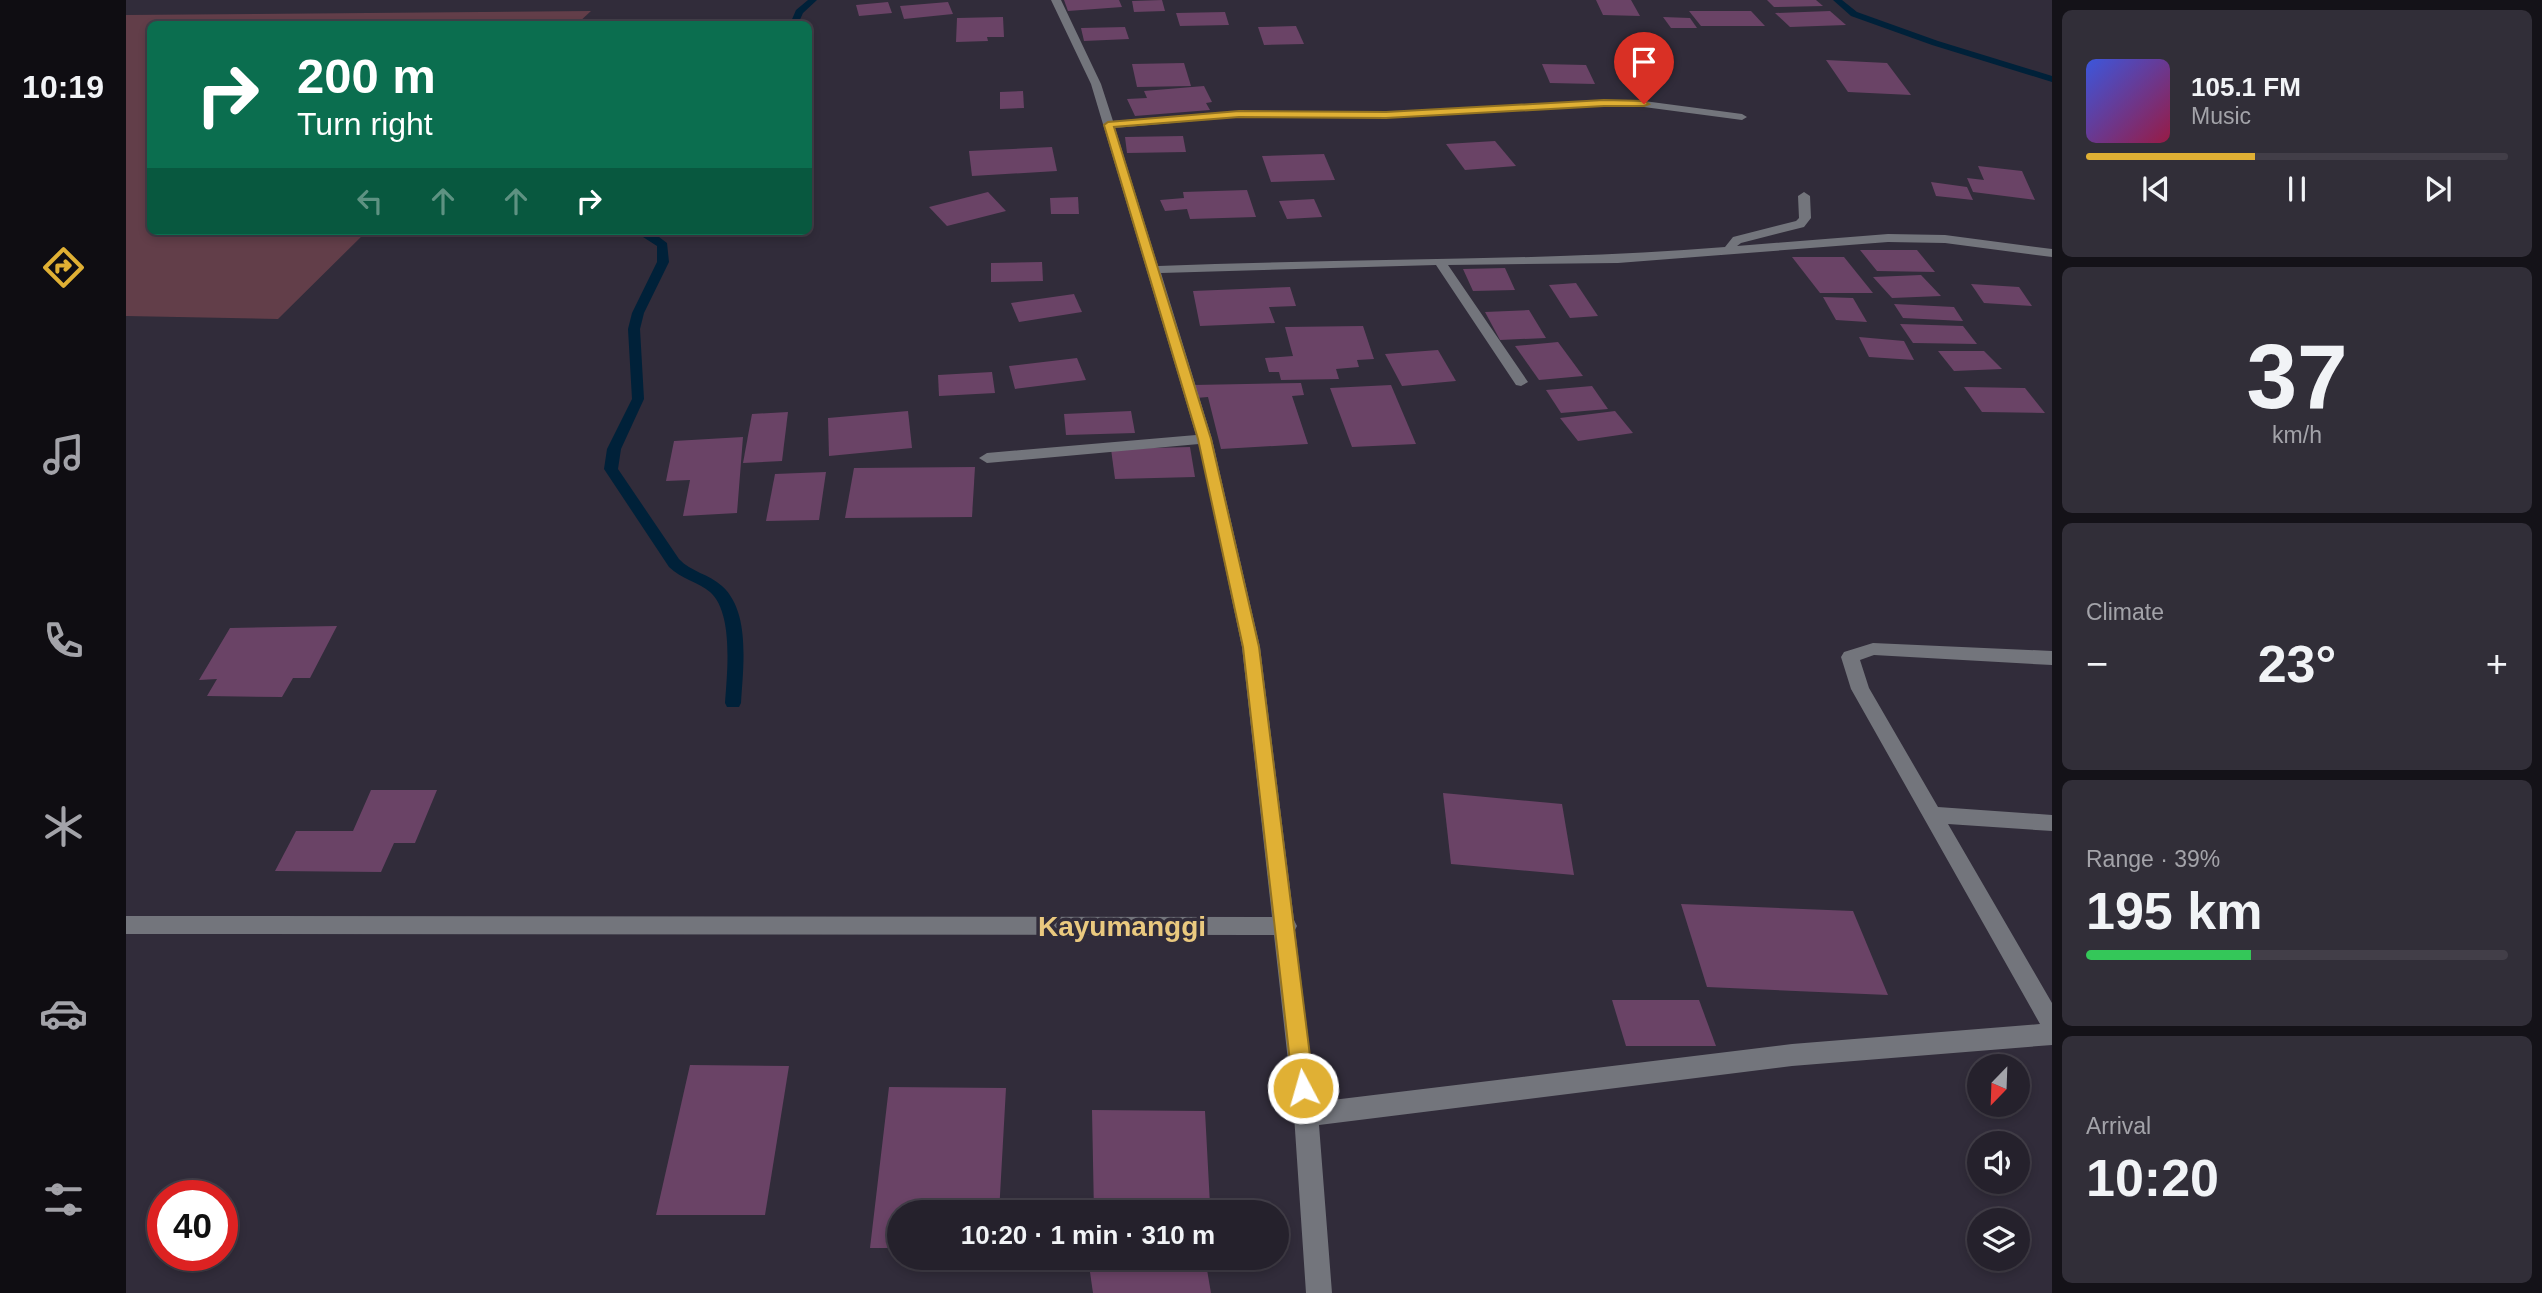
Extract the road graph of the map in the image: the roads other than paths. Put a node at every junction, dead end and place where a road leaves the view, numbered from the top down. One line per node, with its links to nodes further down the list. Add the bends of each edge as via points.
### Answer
1 (1056, 0): 3 (street, via 1096,84)
2 (1742, 117): 3 (street, via 1604,103 1386,115 1239,114)
3 (1110, 129): 4 (street); 9 (street)
4 (1183, 130)
5 (1804, 196): 6 (street, via 1805,218 1800,224 1737,240)
6 (1731, 251): 7 (street, via 1888,238 1945,239); 8 (street, via 1618,259)
7 (2052, 253)
8 (1440, 262): 9 (street); 10 (street)
9 (1153, 270): 11 (street)
10 (1521, 382)
11 (1205, 439): 12 (street); 17 (street, via 1251,647)
12 (987, 458)
13 (2052, 659): 14 (street, via 1873,649 1850,657 1860,689)
14 (1932, 815): 15 (street); 18 (street)
15 (2052, 823)
16 (126, 925): 17 (street)
17 (1286, 926): 20 (street)
18 (2052, 1024)
19 (2052, 1034): 20 (street, via 1792,1055)
20 (1306, 1115): 21 (street)
21 (1319, 1293)

